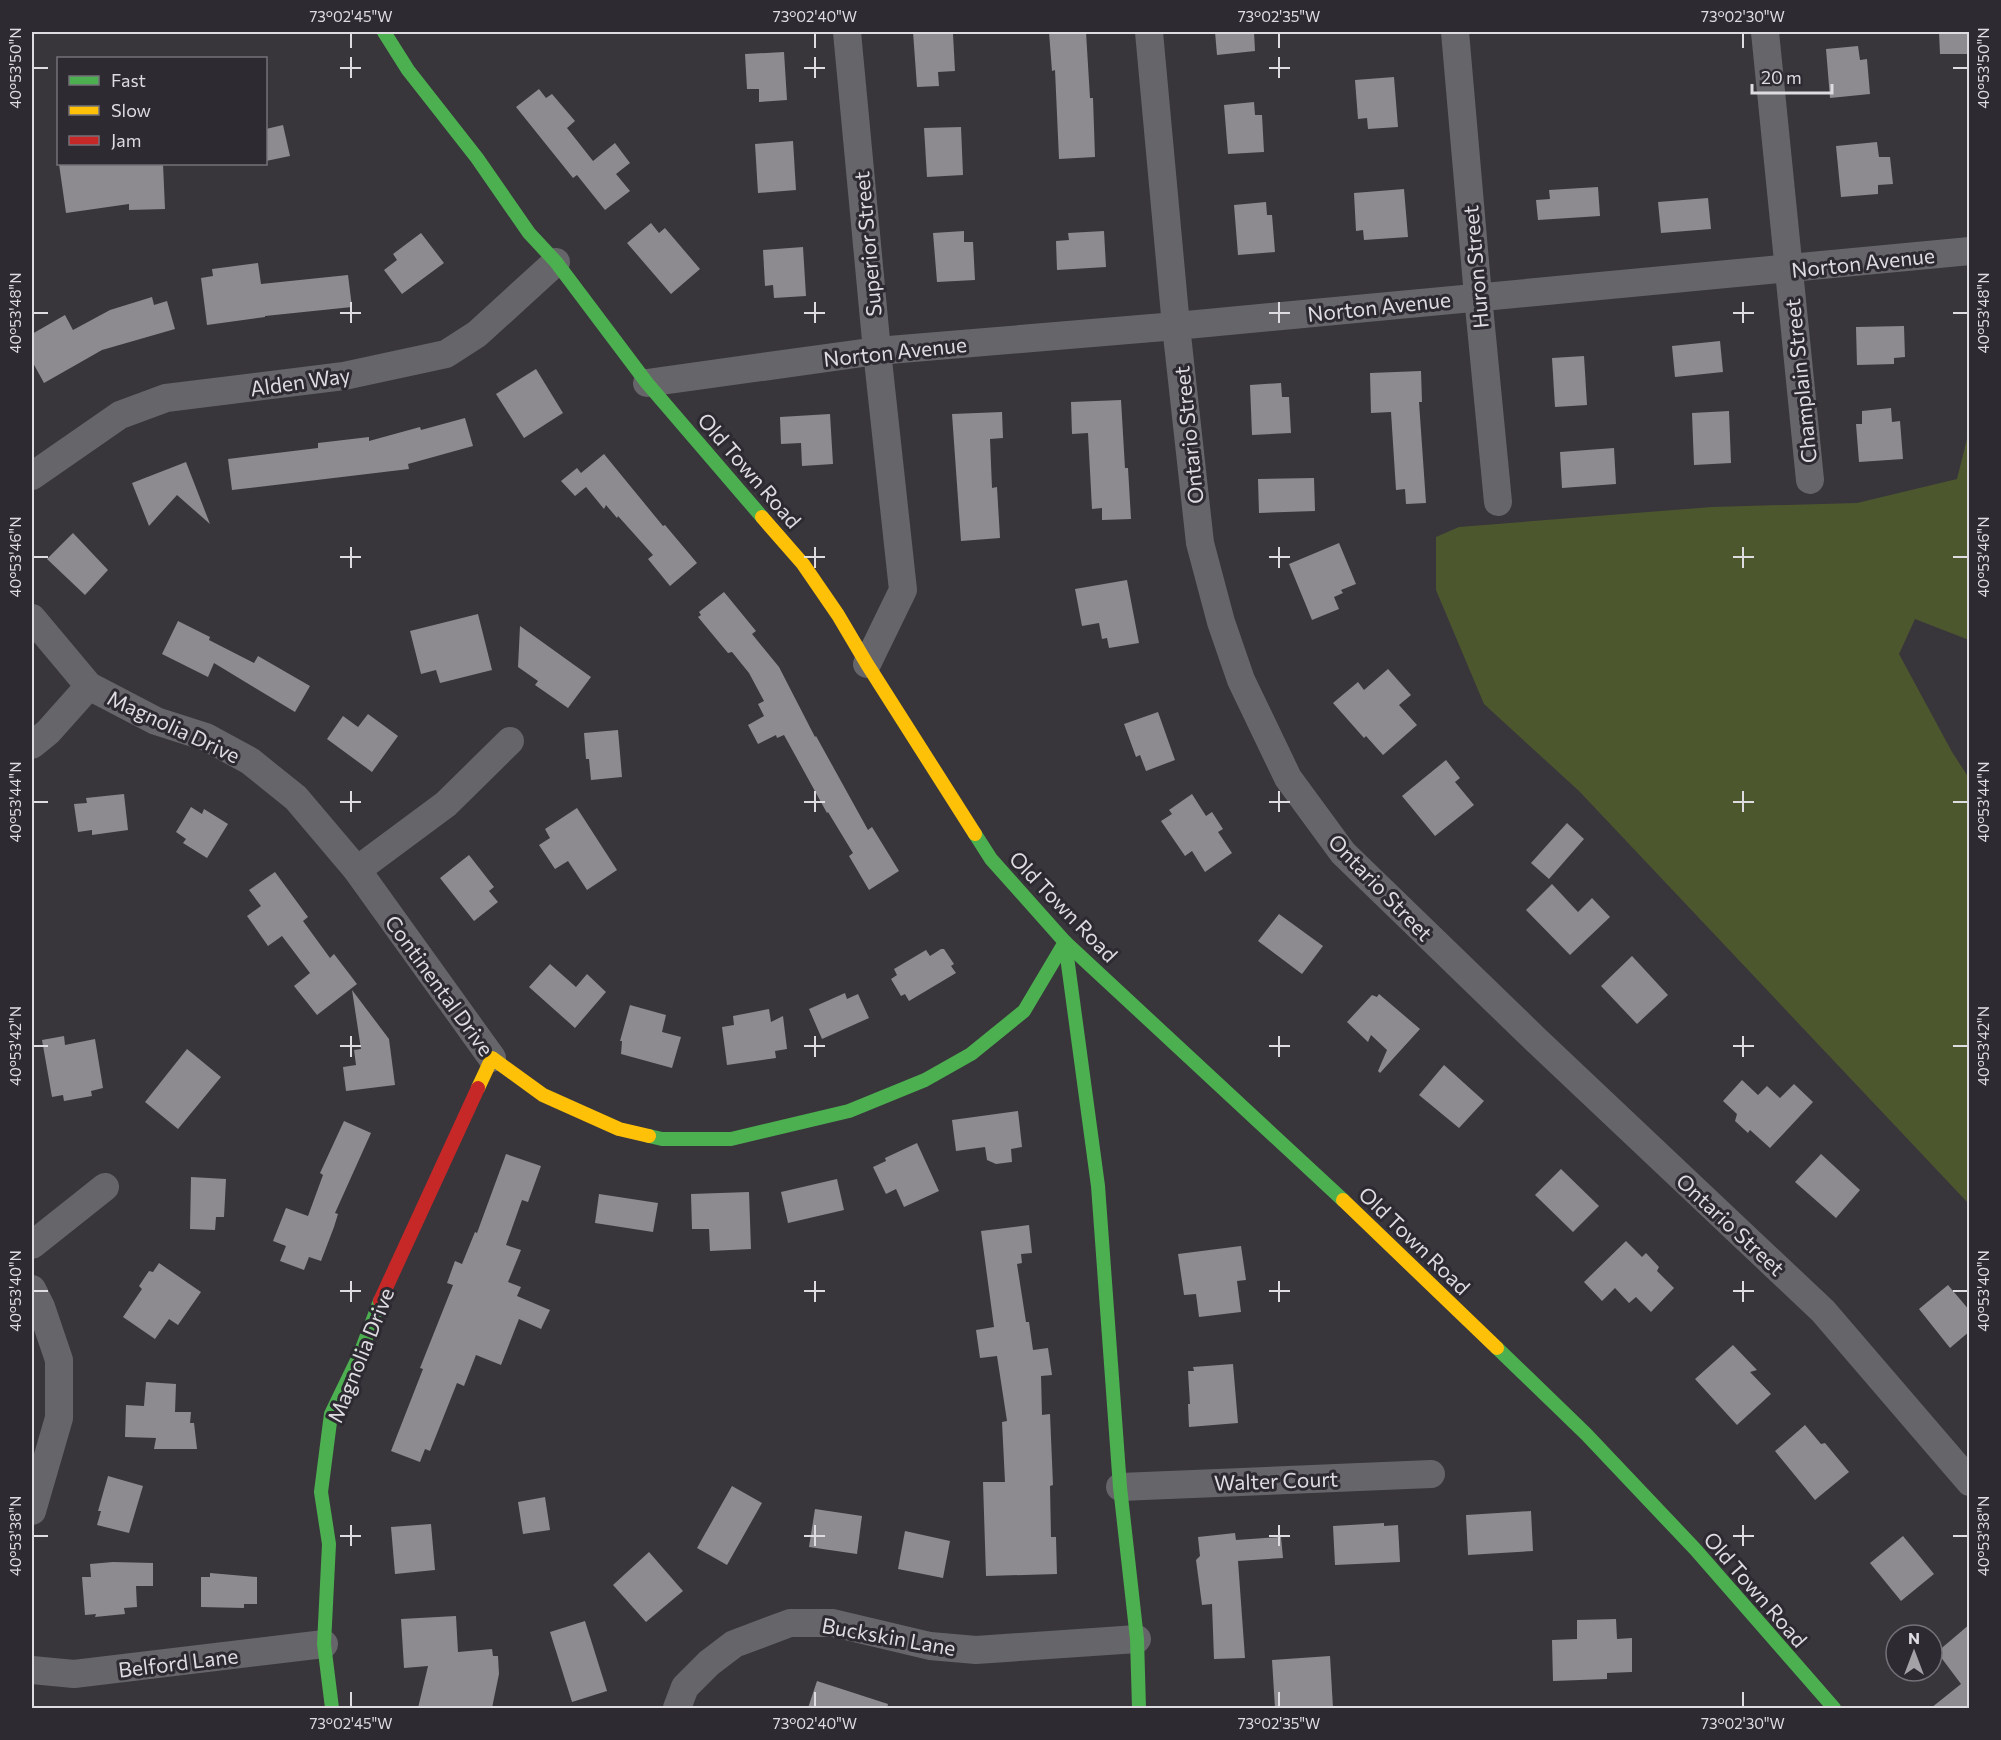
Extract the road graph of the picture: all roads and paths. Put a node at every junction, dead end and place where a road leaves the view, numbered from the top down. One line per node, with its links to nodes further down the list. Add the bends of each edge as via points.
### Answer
1 (384, 32): 7 (main road, Old Town Road)
2 (847, 32): 13 (street, Superior Street)
3 (1149, 32): 12 (street, Ontario Street)
4 (1455, 32): 11 (street, Huron Street)
5 (1765, 32): 10 (street, Champlain Street)
6 (410, 49): 7 (main road)
7 (408, 70): 9 (main road, Old Town Road, via 529,233)
8 (1970, 251): 10 (street, Norton Avenue)
9 (556, 262): 14 (main road, Old Town Road); 15 (street, Alden Way, via 477,334 446,354 344,376 166,398 120,415)
10 (1790, 269): 11 (street, Norton Avenue); 16 (street, Champlain Street)
11 (1478, 296): 12 (street, Norton Avenue); 17 (street, Huron Street)
12 (1176, 326): 13 (street, Norton Avenue); 30 (street, Ontario Street, via 1200,543 1241,680 1288,778 1343,853 1823,1311)
13 (877, 351): 14 (street, Norton Avenue); 19 (street, Superior Street, via 903,590)
14 (647, 383): 19 (main road, Old Town Road, via 803,564)
15 (32, 476)
16 (1810, 480)
17 (1498, 502)
18 (32, 618): 20 (street)
19 (867, 664): 24 (main road, Old Town Road, via 990,859)
20 (89, 686): 22 (street); 23 (street, Magnolia Drive, via 156,721 206,737 250,761 296,798)
21 (510, 741): 23 (street, via 446,804)
22 (32, 745)
23 (357, 870): 25 (street, Continental Drive)
24 (1065, 942): 25 (main road, Continental Drive, via 1024,1011 971,1053 925,1080 849,1111 731,1139 662,1139 619,1129 543,1095); 31 (main road, via 1098,1186); 39 (main road, Old Town Road, via 1311,1169 1586,1434 1695,1549)
25 (492, 1058): 34 (main road, Magnolia Drive, via 331,1414 321,1492 329,1544)
26 (105, 1187): 27 (street)
27 (32, 1245)
28 (32, 1289): 32 (street, via 59,1360 59,1418)
29 (1431, 1474): 31 (street, Walter Court)
30 (1970, 1482)
31 (1120, 1487): 33 (main road)
32 (32, 1511)
33 (1137, 1639): 37 (street, Buckskin Lane, via 976,1650 930,1646 833,1623 790,1623 734,1644 686,1687); 38 (main road)
34 (324, 1644): 35 (street, Belford Lane, via 74,1674); 36 (main road, Magnolia Drive)
35 (32, 1670)
36 (332, 1708)
37 (677, 1708)
38 (1139, 1708)
39 (1834, 1708)

